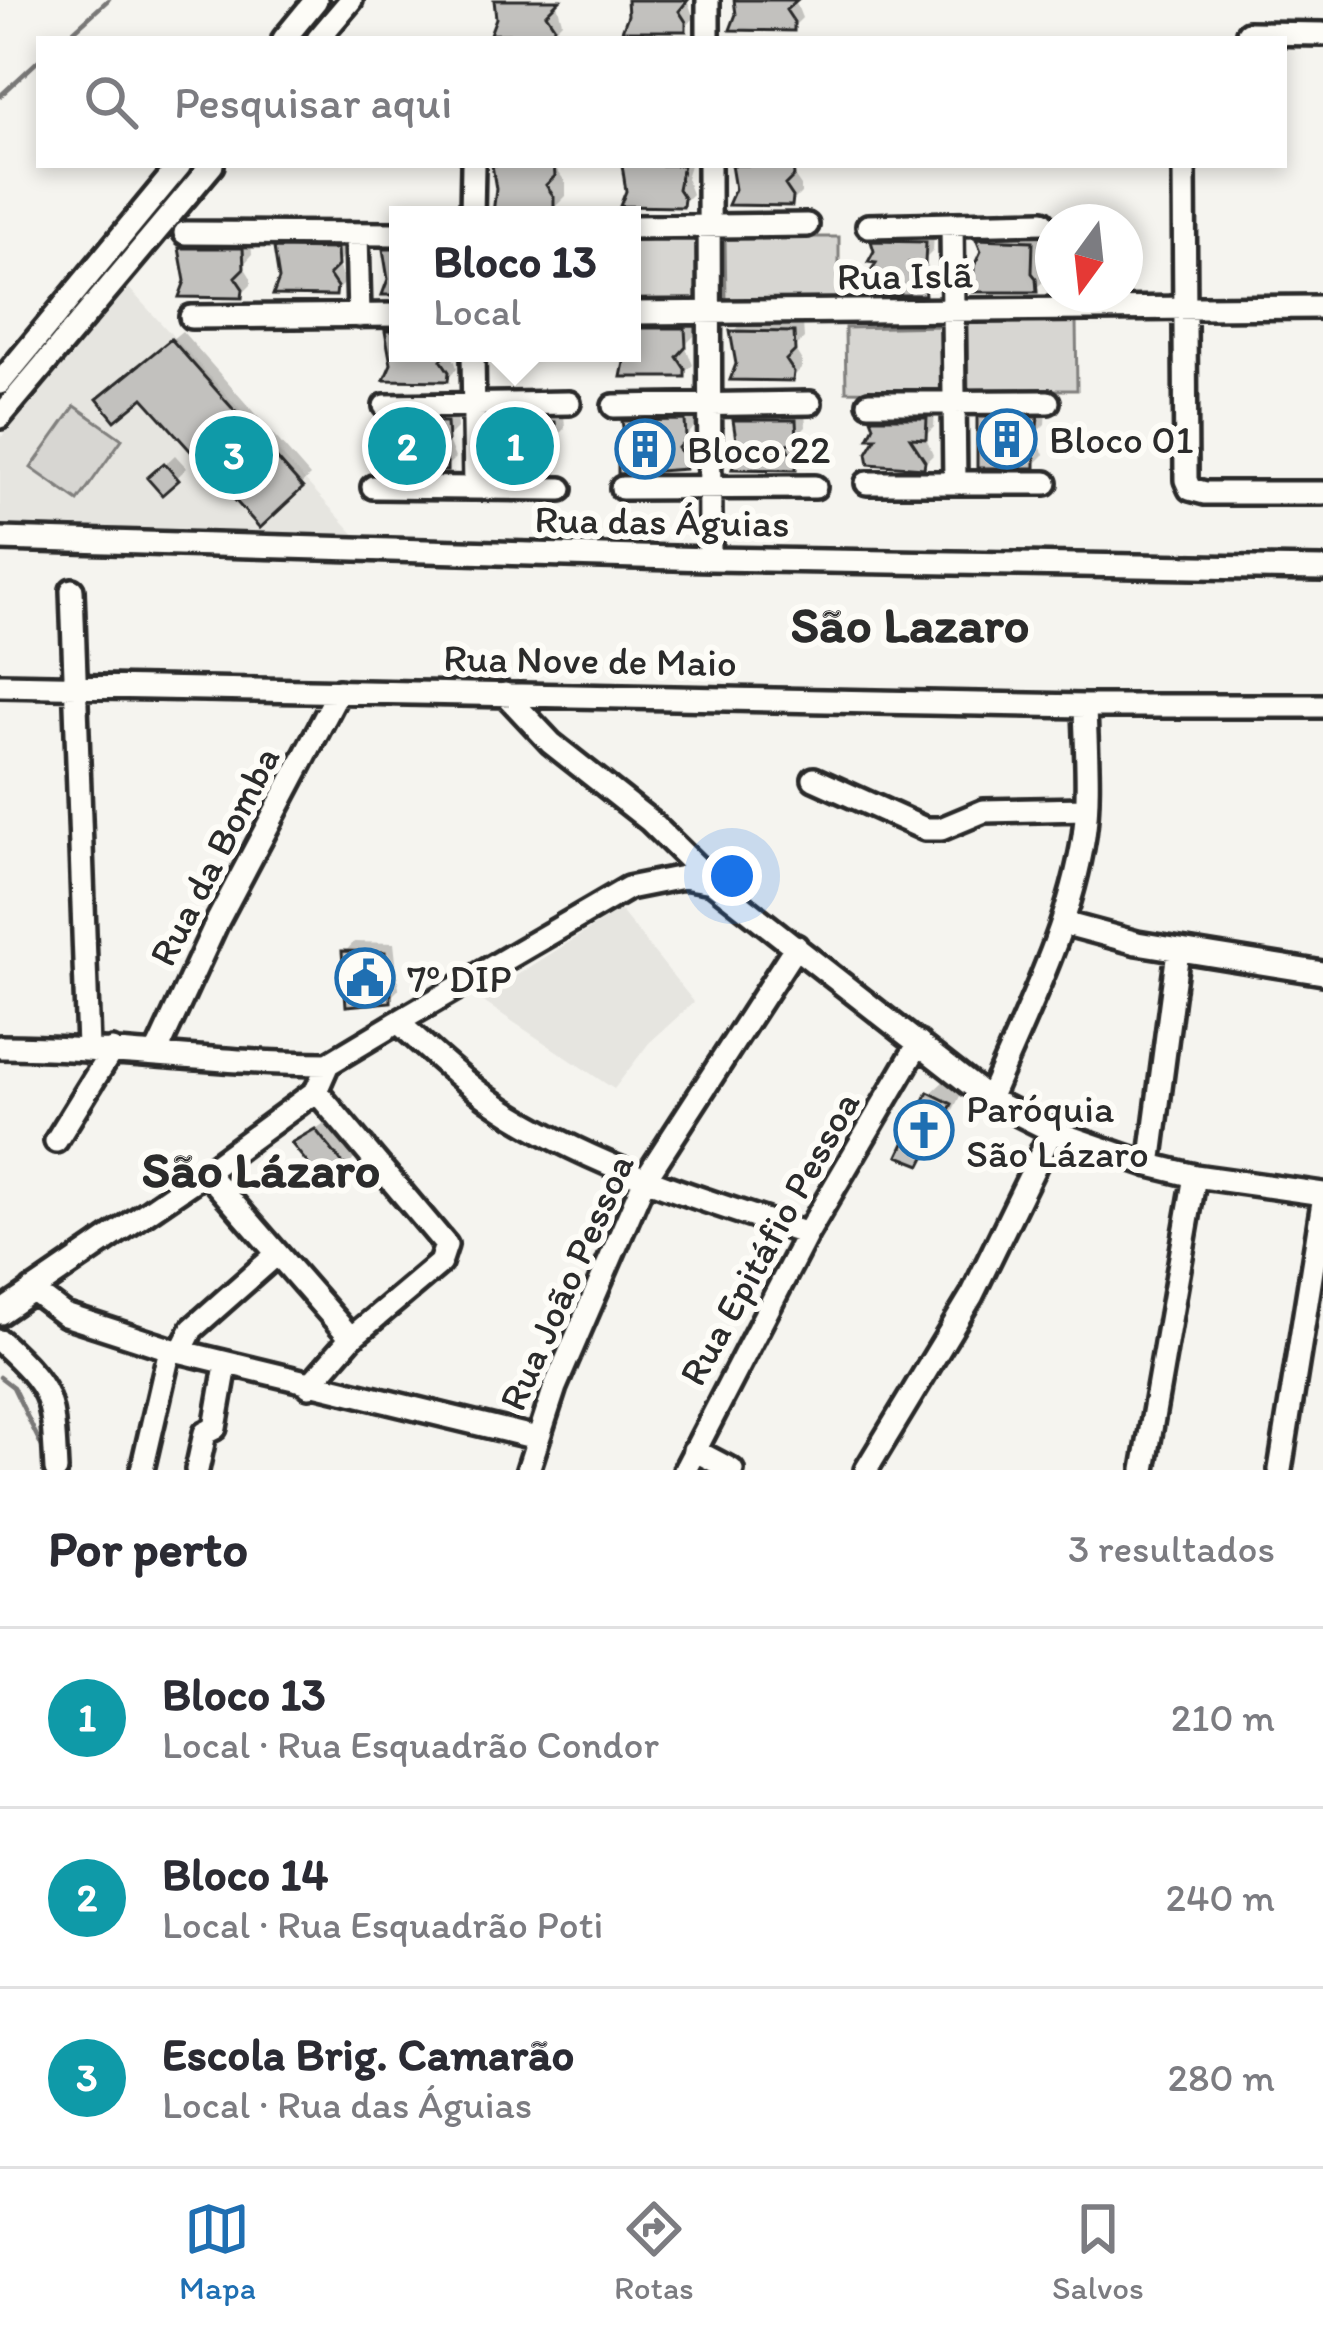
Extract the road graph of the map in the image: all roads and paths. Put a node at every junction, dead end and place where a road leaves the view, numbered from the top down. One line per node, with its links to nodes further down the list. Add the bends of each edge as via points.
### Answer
1 (351, 0): 4 (street)
2 (708, 0): 8 (street)
3 (314, 4): 4 (street); 7 (street)
4 (324, 32)
5 (1248, 33): 6 (street)
6 (1323, 34)
7 (287, 36)
8 (708, 36)
9 (178, 168): 33 (street)
10 (209, 168): 33 (street)
11 (473, 168): 14 (street)
12 (709, 168): 18 (street)
13 (1184, 168): 25 (street)
14 (472, 206)
15 (1035, 222): 16 (street)
16 (952, 224): 19 (street); 26 (street)
17 (807, 225): 18 (street)
18 (709, 226): 20 (street); 27 (street)
19 (868, 226)
20 (641, 227)
21 (185, 233): 22 (street)
22 (357, 234): 23 (street); 29 (street)
23 (389, 234)
24 (1323, 307): 25 (street, Rua Islã)
25 (1186, 308): 26 (street, Rua Islã); 52 (street, via 1190,489)
26 (953, 310): 27 (street, Rua Islã); 38 (street)
27 (709, 313): 28 (street, Rua Islã); 40 (street)
28 (641, 314)
29 (359, 316): 30 (street); 31 (street)
30 (389, 316)
31 (191, 317)
32 (472, 362): 39 (street)
33 (3, 398)
34 (1048, 402): 38 (street)
35 (569, 403): 39 (street)
36 (810, 403): 40 (street)
37 (869, 403): 38 (street)
38 (954, 403): 44 (street)
39 (473, 404): 41 (street); 49 (street)
40 (710, 404): 42 (street); 47 (street)
41 (385, 406)
42 (614, 406)
43 (867, 483): 44 (street)
44 (955, 483): 45 (street)
45 (1046, 483)
46 (373, 487): 49 (street)
47 (710, 487): 48 (street); 50 (street); 54 (street)
48 (815, 487)
49 (475, 488): 51 (street)
50 (622, 488)
51 (561, 489)
52 (1323, 493)
53 (0, 539): 54 (street, Rua das Águias)
54 (710, 559): 55 (street, Rua das Águias)
55 (1323, 569)
56 (72, 590): 58 (street)
57 (0, 685): 58 (street, Rua Nove de Maio)
58 (73, 688): 59 (street, Rua Nove de Maio); 73 (street)
59 (339, 691): 60 (street, Rua Nove de Maio); 75 (street, Rua da Bomba)
60 (505, 694): 61 (street, Rua Nove de Maio); 65 (street)
61 (1085, 706): 62 (street, Rua Nove de Maio); 64 (street)
62 (1323, 706)
63 (814, 779): 64 (street, via 925,829 984,812)
64 (1086, 809): 66 (street)
65 (712, 882): 67 (street); 70 (street, via 683,877 628,888)
66 (1063, 922): 68 (street); 78 (street)
67 (796, 946): 71 (street); 84 (street, Rua João Pessoa)
68 (1178, 951): 69 (street); 81 (street)
69 (1323, 973)
70 (398, 1022): 76 (street); 84 (street, via 513,1115)
71 (920, 1043): 78 (street); 86 (street, Rua Epitáfio Pessoa)
72 (0, 1047): 73 (street)
73 (88, 1047): 74 (street)
74 (112, 1050): 75 (street); 80 (street)
75 (156, 1054): 76 (street)
76 (328, 1064): 77 (street)
77 (316, 1091): 82 (street); 90 (street, via 446,1245 440,1264)
78 (989, 1099): 79 (street)
79 (1052, 1131): 81 (street); 102 (street, via 972,1295)
80 (56, 1141)
81 (1150, 1165): 83 (street)
82 (206, 1172): 87 (street); 88 (street)
83 (1196, 1176): 85 (street); 103 (street)
84 (644, 1181): 86 (street); 95 (street, Rua João Pessoa)
85 (1323, 1198): 104 (street)
86 (806, 1234): 96 (street, Rua Epitáfio Pessoa)
87 (277, 1254): 90 (street); 92 (street)
88 (32, 1290): 89 (street); 92 (street, via 65,1315)
89 (0, 1312)
90 (351, 1339): 94 (street)
91 (0, 1341): 97 (street, via 37,1375 52,1406)
92 (175, 1350): 93 (street); 98 (street)
93 (226, 1365): 94 (street); 99 (street)
94 (309, 1386): 95 (street)
95 (537, 1438): 100 (street, Rua João Pessoa)
96 (689, 1460): 101 (street)
97 (56, 1470)
98 (142, 1470)
99 (197, 1470)
100 (527, 1470)
101 (731, 1470)
102 (866, 1470)
103 (1144, 1470)
104 (1280, 1470)

